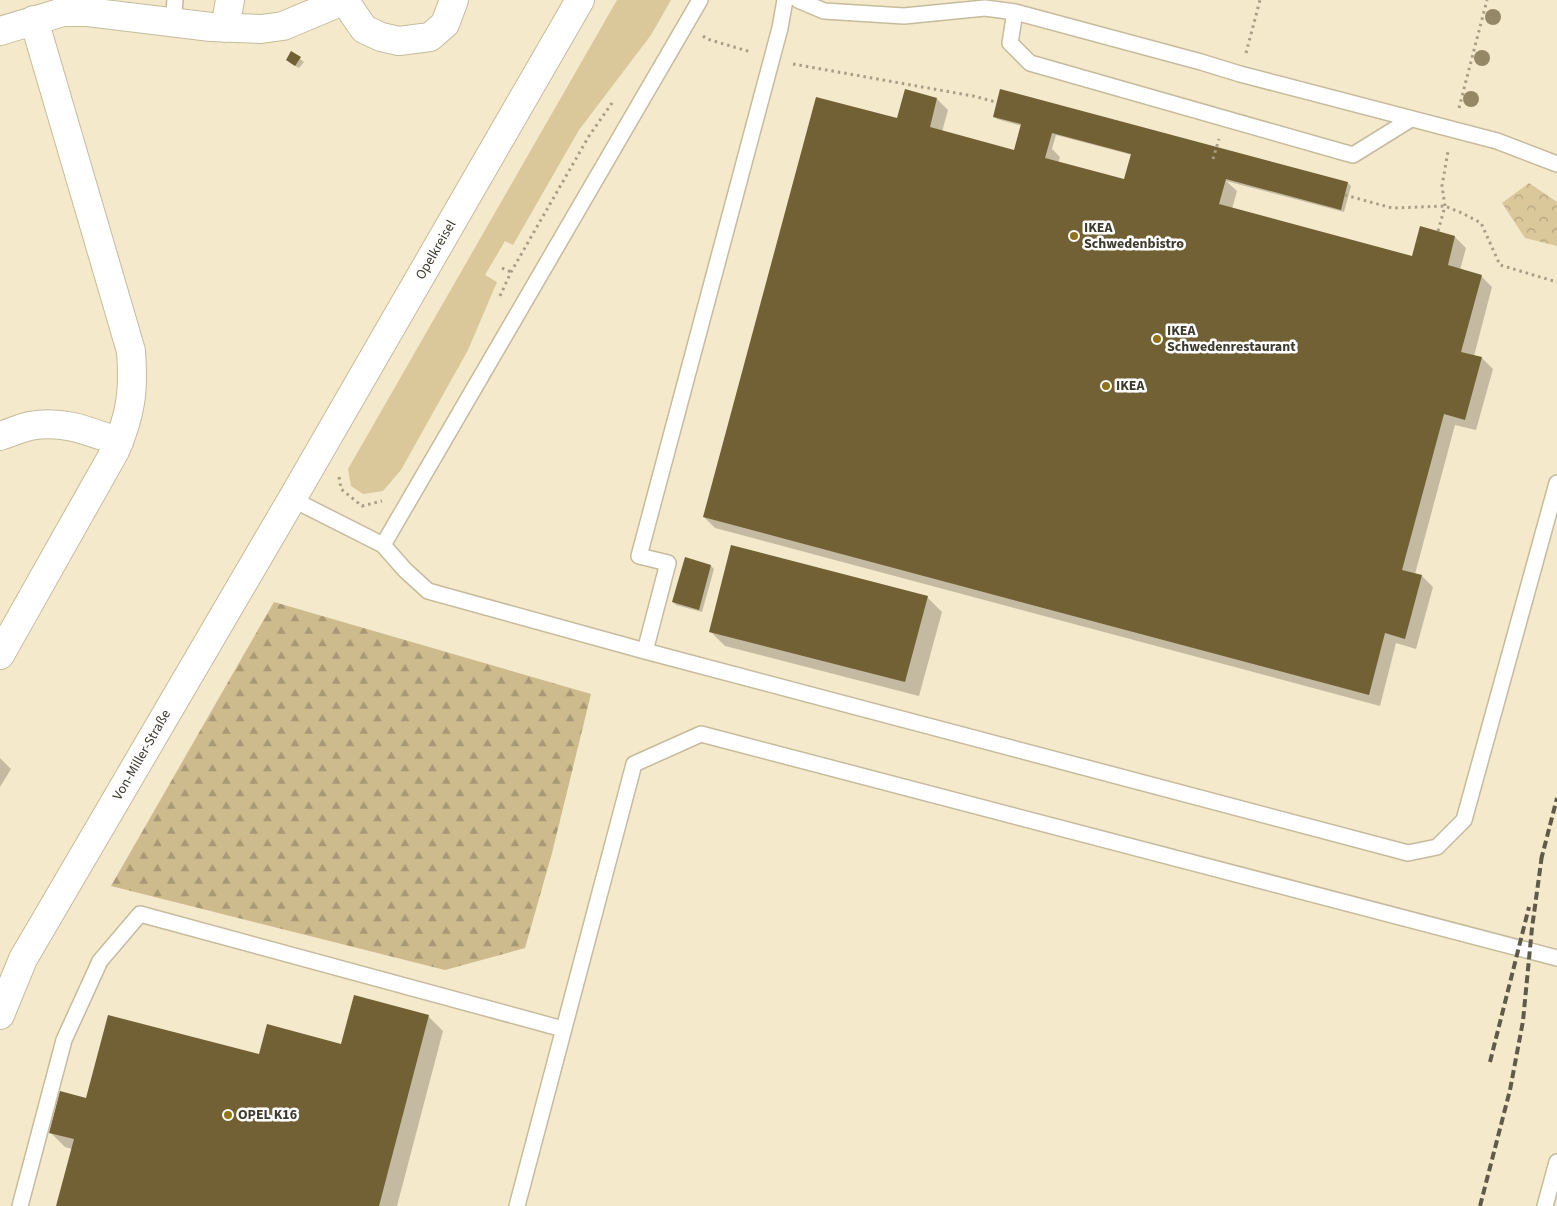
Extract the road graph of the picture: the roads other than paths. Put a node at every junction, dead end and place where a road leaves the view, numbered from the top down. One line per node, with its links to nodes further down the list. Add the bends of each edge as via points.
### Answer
1 (230, 0): 12 (street)
2 (344, 0): 3 (street, via 364,29 398,42 430,37 445,24); 12 (street, via 283,26)
3 (454, 0)
4 (580, 0): 19 (street, Opelkreisel)
5 (700, 0): 20 (lane)
6 (785, 0): 21 (lane, via 639,556 668,563)
7 (798, 0): 8 (lane, via 824,10 904,16)
8 (986, 4): 10 (lane)
9 (174, 11): 11 (street, via 63,12); 12 (street)
10 (1015, 12): 14 (lane); 14 (lane, via 1010,43 1030,63 1353,155)
11 (34, 20): 13 (street); 17 (street, via 131,351 131,398)
12 (225, 28)
13 (0, 31)
14 (1411, 119): 15 (lane, via 1497,142)
15 (1557, 164)
16 (0, 436): 17 (street, via 30,426 60,424)
17 (119, 442): 22 (street)
18 (1557, 482): 21 (lane, via 1464,820 1437,847 1408,853)
19 (292, 499): 20 (lane); 24 (street, Von-Miller-Straße, via 23,959)
20 (383, 545): 21 (lane, via 428,591)
21 (645, 651)
22 (0, 655)
23 (1557, 958): 25 (lane, via 700,734 634,764)
24 (0, 1015)
25 (563, 1029): 27 (lane, via 140,914 100,961 64,1040); 28 (lane)
26 (1557, 1162): 29 (lane)
27 (20, 1206)
28 (517, 1206)
29 (1545, 1206)

